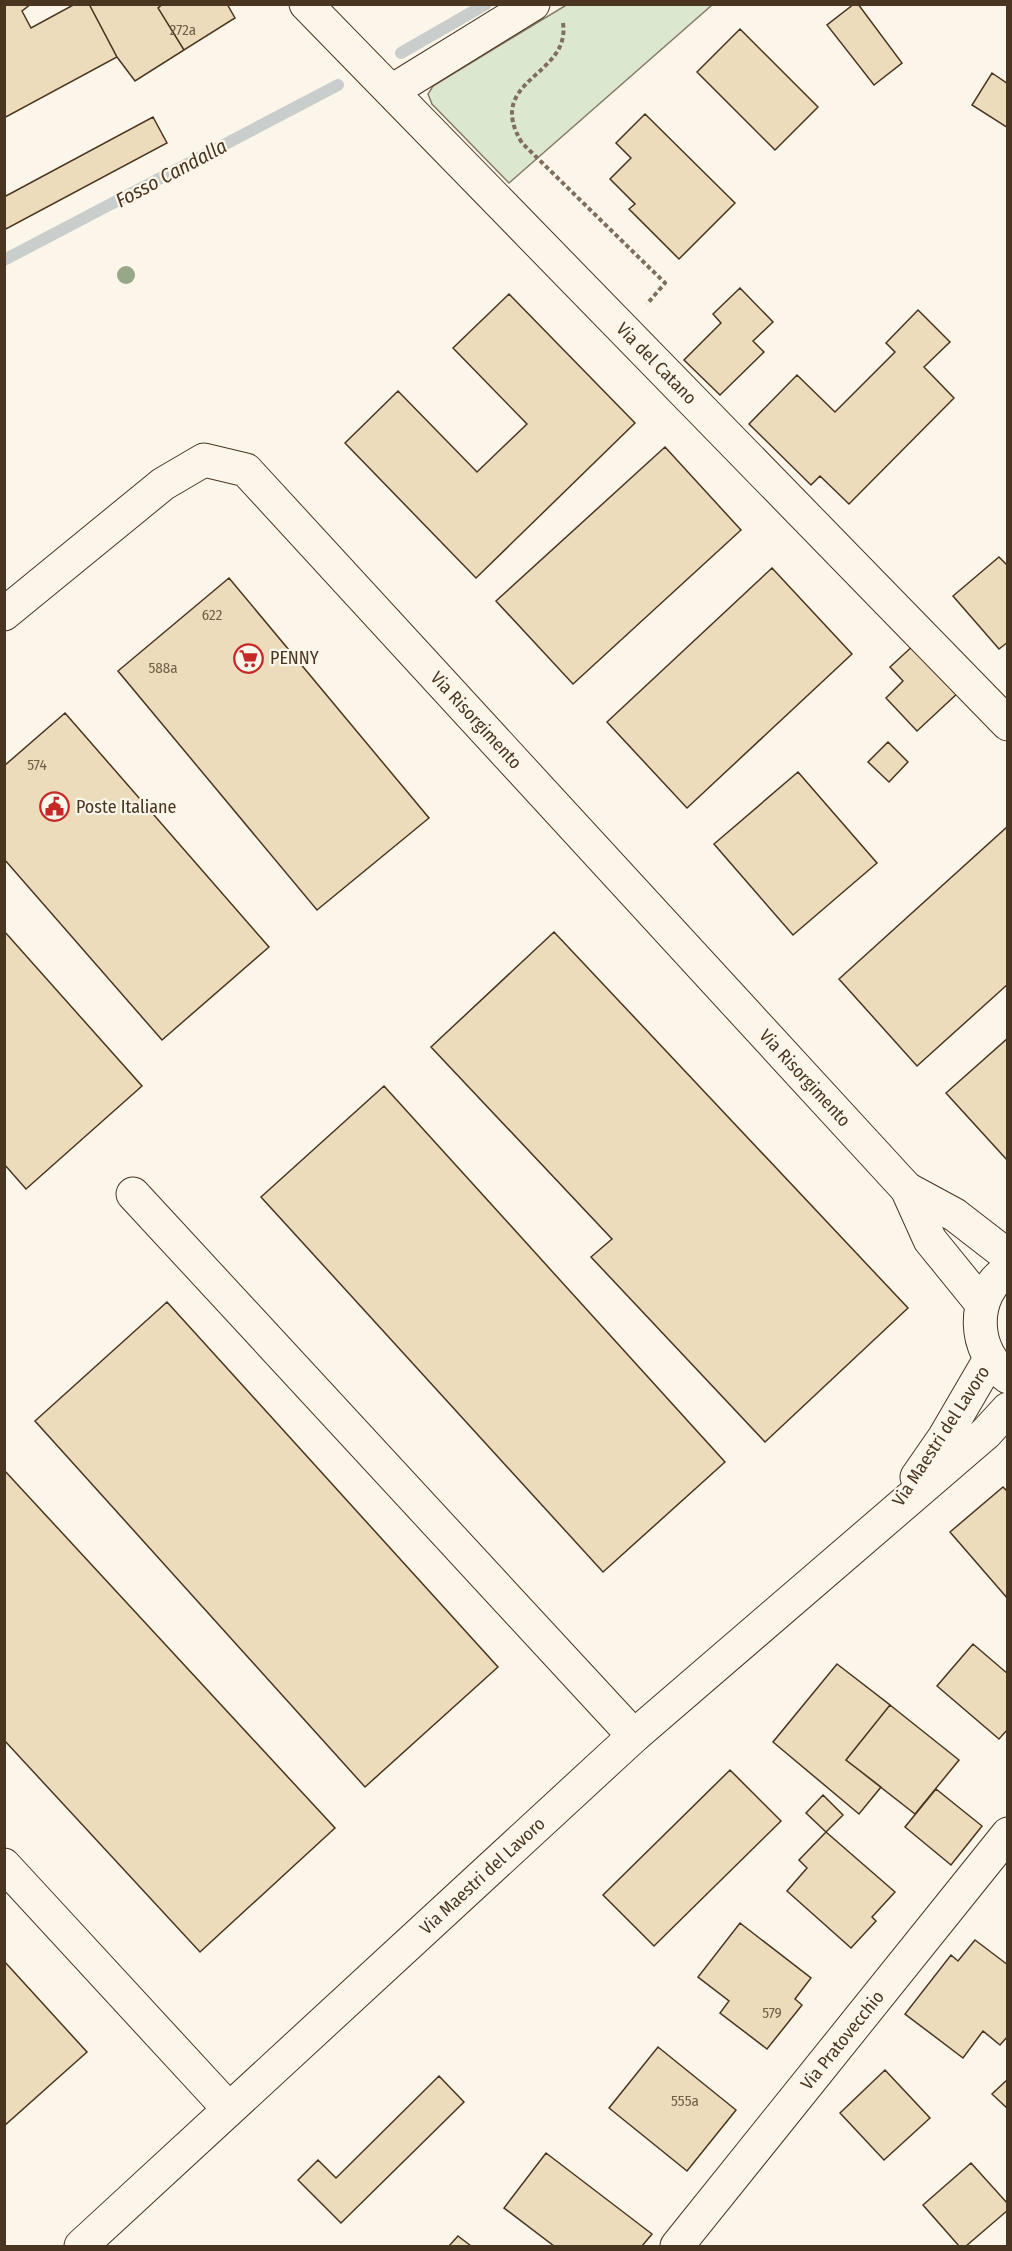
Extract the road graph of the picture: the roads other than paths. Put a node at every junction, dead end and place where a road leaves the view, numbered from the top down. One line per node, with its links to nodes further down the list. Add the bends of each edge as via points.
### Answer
1 (306, 4): 3 (street, Via del Catano)
2 (548, 9): 3 (street)
3 (392, 91): 5 (street, Via del Catano)
4 (4, 614): 6 (street, Via Risorgimento, via 163,483 204,460 246,470)
5 (1008, 724)
6 (906, 1189): 8 (street, Via Risorgimento, via 955,1215); 10 (street, Via Risorgimento, via 930,1240)
7 (133, 1194): 14 (street)
8 (1008, 1256)
9 (1008, 1270): 10 (street, via 989,1288)
10 (982, 1304): 11 (street, Via Maestri del Lavoro, via 982,1342)
11 (999, 1368): 13 (street, Via Maestri del Lavoro)
12 (1008, 1410): 13 (street, Via Maestri del Lavoro)
13 (892, 1513): 14 (street, Via Maestri del Lavoro)
14 (634, 1736): 17 (street, Via Maestri del Lavoro)
15 (1007, 1836): 19 (street, Via Pratovecchio)
16 (4, 1865): 17 (street)
17 (229, 2109): 18 (street, Via Maestri del Lavoro)
18 (81, 2247)
19 (677, 2247)

